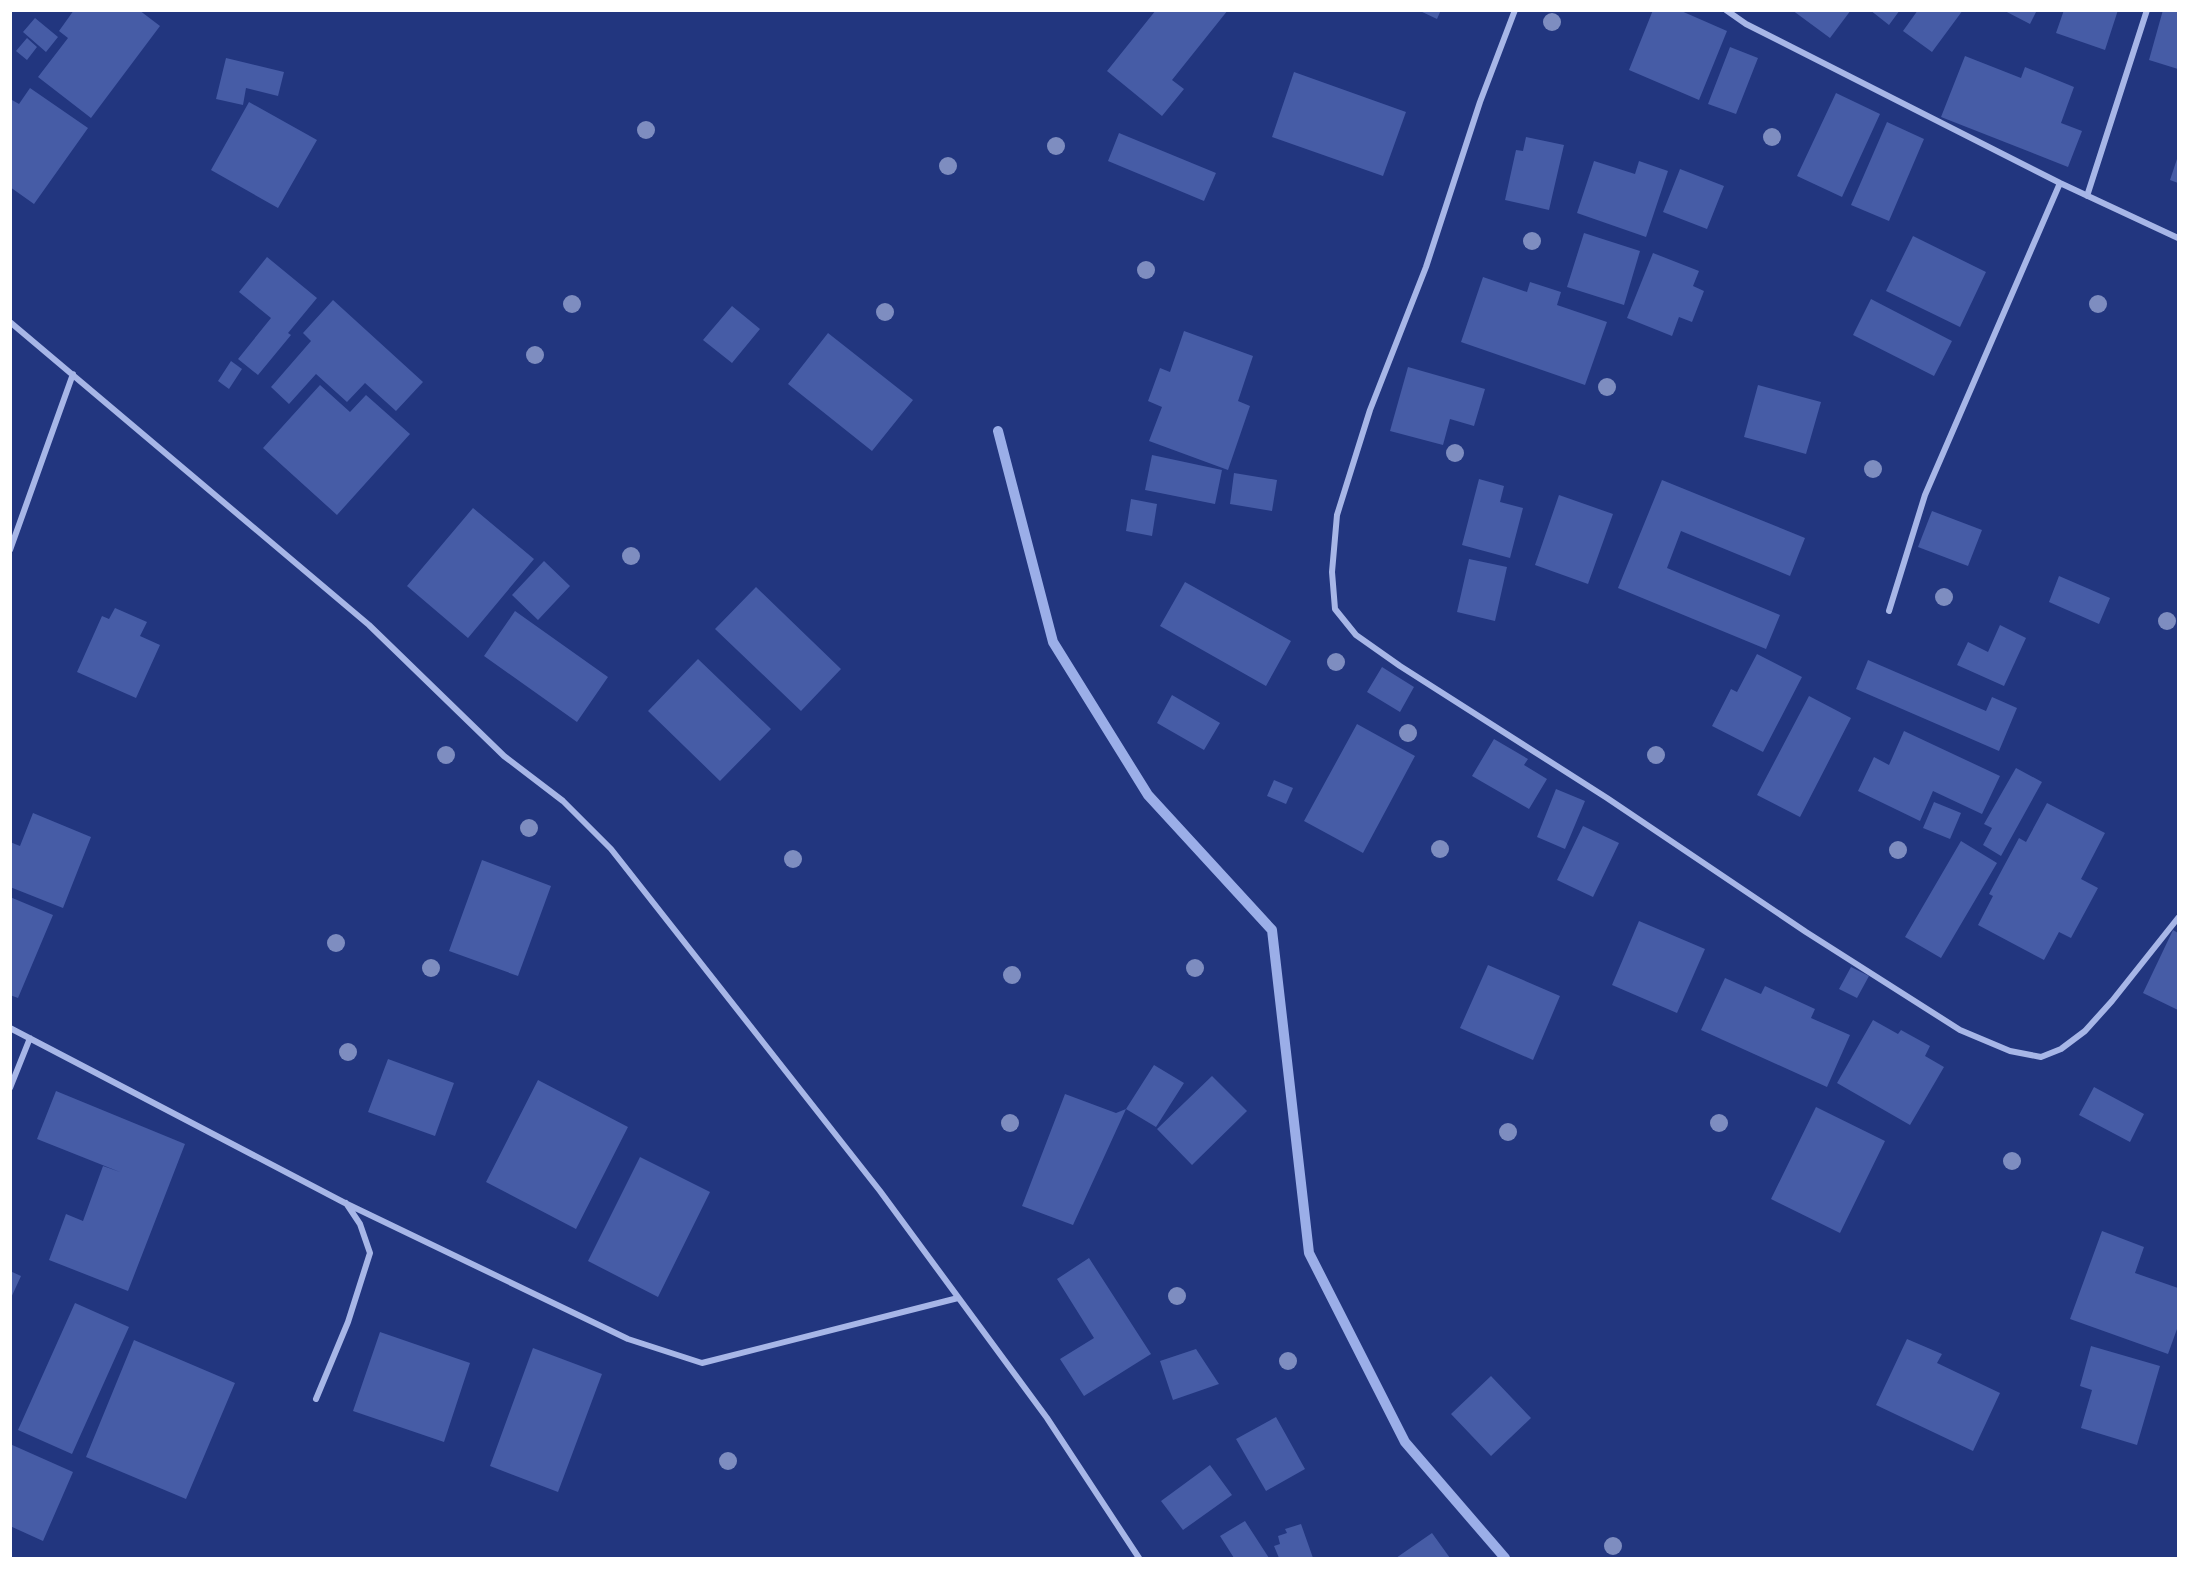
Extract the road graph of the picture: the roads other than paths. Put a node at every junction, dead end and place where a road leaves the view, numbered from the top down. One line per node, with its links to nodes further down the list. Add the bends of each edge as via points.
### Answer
1 (1515, 10): 11 (street, via 1426,267 1370,410 1337,515 1332,572 1335,609 1356,635 1400,666 1607,798 1806,932 1960,1030 2010,1051 2040,1057 2061,1049 2085,1031)
2 (1726, 10): 4 (street, via 1746,24)
3 (2147, 10): 5 (street)
4 (2060, 183): 5 (street); 10 (street, via 1935,469)
5 (2087, 196): 6 (street)
6 (2178, 238)
7 (10, 322): 8 (street)
8 (73, 374): 9 (street); 16 (street, via 369,625 504,756 563,801 611,849 880,1191)
9 (10, 550)
10 (1889, 611)
11 (2178, 918)
12 (10, 1028): 13 (street)
13 (30, 1038): 14 (street); 15 (street)
14 (10, 1088)
15 (345, 1203): 16 (street, via 628,1339 702,1363); 17 (street, via 360,1224 370,1252 348,1322)
16 (958, 1298): 18 (street, via 1047,1418)
17 (316, 1399)
18 (1139, 1558)

